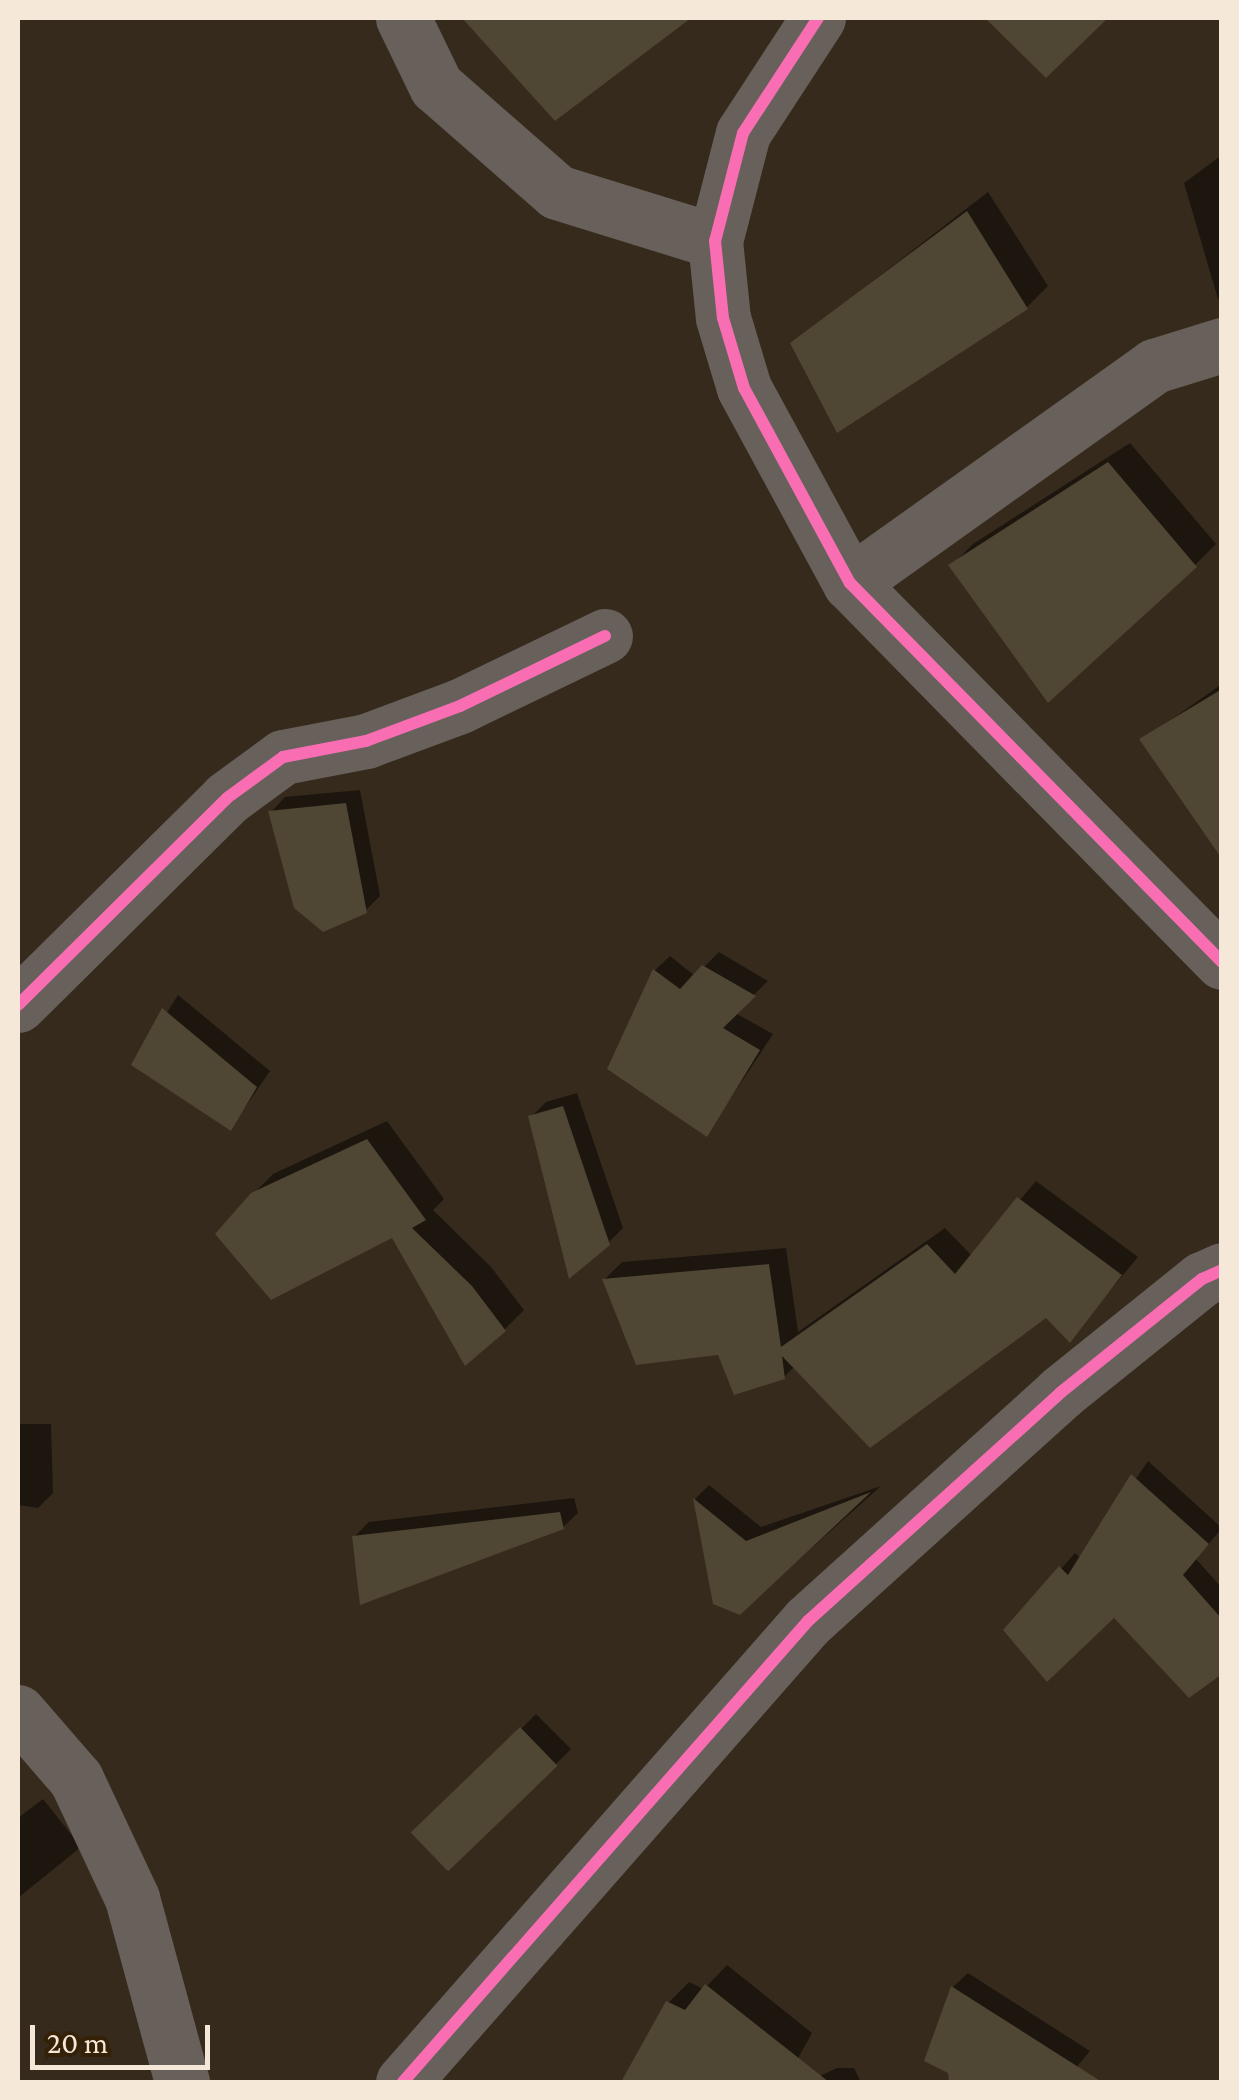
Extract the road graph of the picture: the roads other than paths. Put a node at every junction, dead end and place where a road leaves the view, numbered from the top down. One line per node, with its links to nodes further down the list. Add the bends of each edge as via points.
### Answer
1 (403, 18): 3 (street, via 436,86 557,192)
2 (818, 18): 3 (street, via 743,133)
3 (714, 241): 5 (street, via 723,318 744,388)
4 (1222, 346): 5 (street, via 1154,366)
5 (850, 583): 7 (street)
6 (605, 636): 8 (street, via 397,730 283,758 226,798)
7 (1222, 962)
8 (18, 1006)
9 (1222, 1270): 12 (street, via 1060,1393 808,1621)
10 (18, 1712): 11 (street, via 76,1779 132,1898)
11 (182, 2082)
12 (402, 2082)

